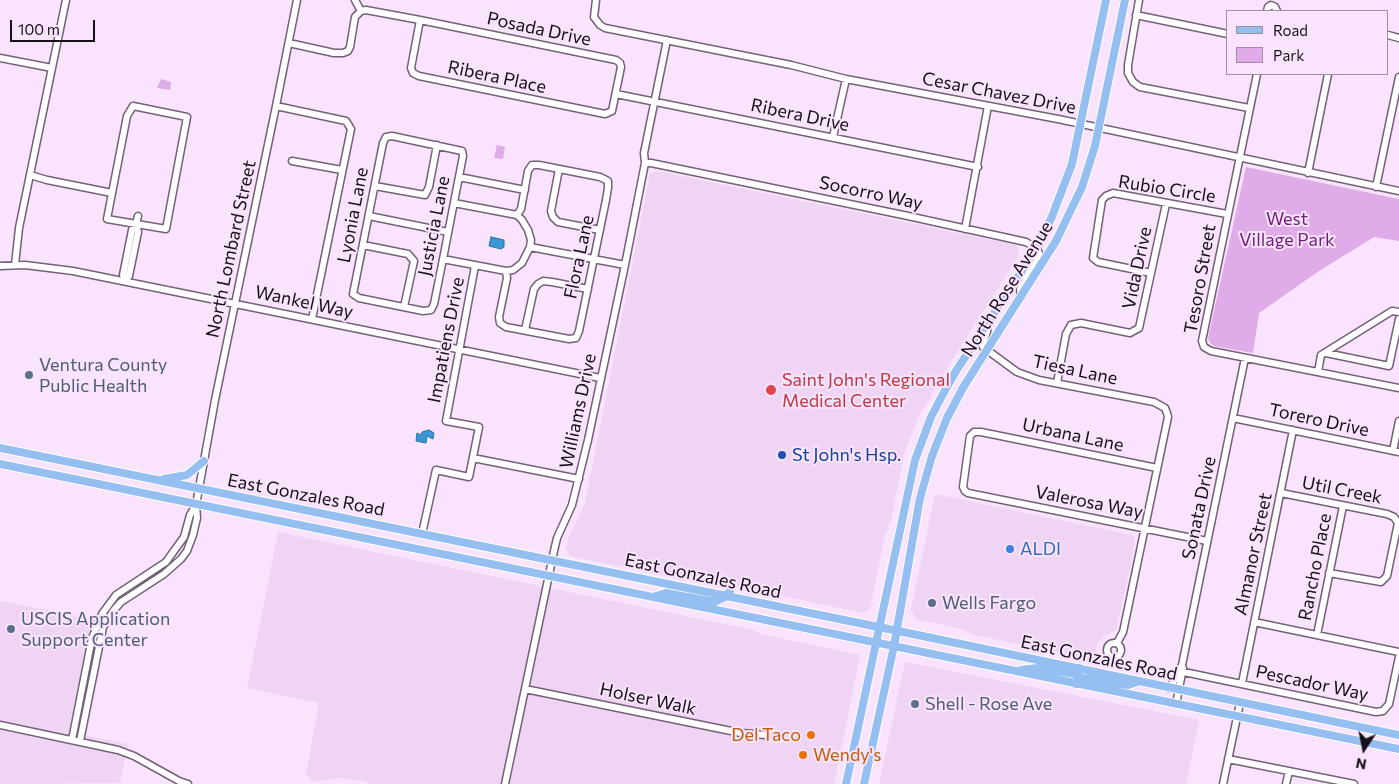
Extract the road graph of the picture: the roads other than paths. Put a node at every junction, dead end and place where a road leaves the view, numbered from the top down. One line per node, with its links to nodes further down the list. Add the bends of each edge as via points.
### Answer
1 (66, 0): 15 (street)
2 (297, 0): 13 (street, North Lombard Street)
3 (355, 0): 8 (street)
4 (596, 0): 12 (street, Cesar Chavez Drive, via 596,21 605,28)
5 (1106, 0): 25 (main road, North Rose Avenue)
6 (1125, 0): 26 (main road, North Rose Avenue)
7 (1139, 0): 9 (street)
8 (361, 11): 10 (street, Posada Drive); 13 (street, via 355,17 350,46 343,53 334,54)
9 (1136, 15): 11 (street); 24 (street, via 1128,65 1130,79 1140,87)
10 (420, 20): 20 (street, Posada Drive, via 616,60 621,67); 20 (street, Ribera Place, via 411,68 419,76 605,114 612,111)
11 (1226, 34)
12 (667, 40): 19 (street, Cesar Chavez Drive); 21 (street, Williams Drive)
13 (289, 43): 22 (street, North Lombard Street)
14 (0, 58): 15 (street)
15 (52, 68): 36 (street)
16 (1256, 75): 24 (street, Tesoro Street)
17 (1328, 75): 35 (street)
18 (1399, 77): 39 (street)
19 (846, 79): 23 (street, Cesar Chavez Drive); 27 (street)
20 (616, 94): 21 (street, Ribera Drive)
21 (655, 100): 27 (street, Ribera Drive); 31 (street, Williams Drive, via 644,153)
22 (276, 106): 34 (street, via 346,121 351,129); 67 (street, North Lombard Street)
23 (988, 106): 25 (street, Cesar Chavez Drive); 32 (street)
24 (1249, 108): 29 (street, Tesoro Street)
25 (1081, 124): 26 (street, Cesar Chavez Drive); 55 (main road, North Rose Avenue, via 1061,195)
26 (1099, 128): 29 (street, Cesar Chavez Drive); 66 (main road, North Rose Avenue, via 1087,174 1070,214)
27 (833, 136): 32 (street, Ribera Drive)
28 (437, 145): 37 (street, Justicia Lane, via 461,151); 38 (street, Lyonia Lane, via 392,136 386,139); 38 (street, via 425,195)
29 (1239, 158): 35 (street, Cesar Chavez Drive); 45 (street, Tesoro Street)
30 (292, 161): 34 (street)
31 (645, 163): 51 (street, Socorro Way); 59 (street, Williams Drive)
32 (978, 167): 51 (street)
33 (559, 169): 40 (street, via 532,165); 50 (street, via 551,211 553,217 558,222); 50 (street, Flora Lane, via 607,181)
34 (342, 170): 70 (street)
35 (1308, 173): 39 (street, Cesar Chavez Drive)
36 (30, 175): 42 (street); 58 (street)
37 (459, 177): 40 (street); 43 (street, Justicia Lane)
38 (374, 186): 47 (street, Lyonia Lane)
39 (1376, 187): 41 (street, Cesar Chavez Drive)
40 (525, 190): 48 (street)
41 (1399, 191)
42 (112, 193): 49 (street, via 107,219); 49 (street, via 127,116 133,106 188,117 166,229)
43 (454, 203): 48 (street); 52 (street, Justicia Lane)
44 (1166, 204): 45 (street, Rubio Circle); 63 (street, Vida Drive); 63 (street, Rubio Circle, via 1113,193 1102,200 1093,258 1098,262)
45 (1227, 214): 77 (street, Tesoro Street, via 1202,341 1204,347 1211,351)
46 (138, 216): 49 (street)
47 (369, 216): 52 (street); 53 (street, Lyonia Lane)
48 (517, 216): 54 (street, via 528,230)
49 (136, 224): 64 (street, via 128,248 123,275)
50 (600, 230): 57 (street, Flora Lane)
51 (965, 230): 55 (street, Socorro Way, via 1026,242)
52 (448, 232): 56 (street, Justicia Lane)
53 (363, 245): 68 (street, via 408,254 414,261); 68 (street, Lyonia Lane, via 353,294)
54 (530, 248): 57 (street); 62 (street, via 522,263)
55 (1036, 248): 66 (street, via 1039,253 1020,289); 72 (main road, North Rose Avenue)
56 (443, 260): 61 (street); 68 (street, Justicia Lane, via 431,310)
57 (594, 260): 59 (street); 65 (street, Flora Lane)
58 (15, 265): 60 (street, Wankel Way); 64 (street, Wankel Way)
59 (625, 265): 79 (street, Williams Drive)
60 (0, 266)
61 (475, 266): 62 (street); 74 (street, Impatiens Drive)
62 (506, 271): 73 (street, via 500,323)
63 (1151, 273): 80 (street, Vida Drive, via 1136,331 1130,333 1081,323 1070,325)
64 (125, 281): 67 (street, Wankel Way)
65 (588, 289): 73 (street, via 552,282 538,284); 73 (street, Flora Lane, via 576,338)
66 (1021, 297): 75 (main road, North Rose Avenue)
67 (235, 304): 70 (street, Wankel Way); 88 (street, North Lombard Street)
68 (404, 306)
69 (1399, 312): 76 (street, via 1392,310)
70 (312, 319): 74 (street, Wankel Way)
71 (1399, 319): 76 (street, via 1389,366)
72 (988, 322): 75 (street, via 982,345); 107 (main road, North Rose Avenue, via 943,394 925,434 909,486)
73 (525, 330)
74 (458, 349): 79 (street, Wankel Way); 87 (street, Impatiens Drive, via 446,420 479,427)
75 (987, 352): 80 (street, Tiesa Lane, via 1027,377); 108 (main road, North Rose Avenue, via 947,418 932,456 920,498)
76 (1326, 353): 78 (street, via 1321,354)
77 (1245, 358): 78 (street); 82 (street, Sonata Drive)
78 (1318, 372): 81 (street)
79 (600, 378): 91 (street, Williams Drive)
80 (1057, 383): 90 (street, Tiesa Lane, via 1154,402 1165,408 1168,417)
81 (1399, 388)
82 (1233, 418): 84 (street, Torero Drive); 100 (street, Sonata Drive)
83 (1399, 421): 86 (street)
84 (1293, 430): 86 (street, Torero Drive); 95 (street, Almanor Street)
85 (0, 448): 92 (main road, East Gonzales Road)
86 (1396, 451)
87 (473, 458): 91 (street); 99 (street, via 469,477 436,470)
88 (204, 461): 92 (main road, via 187,474); 93 (street, North Lombard Street)
89 (0, 464): 96 (main road, East Gonzales Road)
90 (1157, 468): 94 (street, Urbana Lane, via 974,432 970,436 963,476); 98 (street)
91 (579, 479): 101 (street, Williams Drive)
92 (158, 480): 93 (main road, East Gonzales Road)
93 (198, 489): 96 (street, North Lombard Street); 99 (main road, East Gonzales Road)
94 (965, 491): 98 (street, Valerosa Way)
95 (1281, 493): 97 (street, Util Creek); 106 (street, Almanor Street)
96 (196, 504): 103 (main road, East Gonzales Road); 130 (street, via 184,537 166,562 116,595 99,620 92,638); 131 (street, via 197,518 187,551 164,574 121,602 103,627)
97 (1343, 506): 102 (street, Rancho Place); 102 (street, Util Creek, via 1387,514 1398,523 1387,576 1381,582 1374,582)
98 (1144, 528): 100 (street, Valerosa Way); 111 (street, via 1123,632)
99 (422, 534): 101 (main road, East Gonzales Road)
100 (1207, 541): 116 (street, Sonata Drive)
101 (552, 560): 103 (street, Williams Drive); 104 (main road, East Gonzales Road)
102 (1329, 573): 109 (street, Rancho Place)
103 (549, 575): 105 (main road, East Gonzales Road); 122 (street, Williams Drive)
104 (728, 594): 105 (main road, via 714,602 666,592); 107 (main road, East Gonzales Road)
105 (656, 596): 110 (main road, East Gonzales Road)
106 (1254, 622): 109 (street); 119 (street, Almanor Street)
107 (879, 627): 108 (main road, East Gonzales Road); 110 (main road, North Rose Avenue)
108 (896, 631): 112 (main road, North Rose Avenue); 115 (main road, East Gonzales Road)
109 (1317, 635): 113 (street)
110 (876, 642): 112 (main road, East Gonzales Road); 137 (main road, North Rose Avenue)
111 (1117, 643)
112 (894, 646): 117 (main road, East Gonzales Road); 138 (main road, North Rose Avenue)
113 (1399, 652)
114 (1399, 657): 119 (street, Pescador Way, via 1390,704 1376,712)
115 (1079, 668): 117 (main road, via 1075,674 1038,668); 118 (main road, East Gonzales Road)
116 (1181, 669): 119 (street, Pescador Way); 121 (street, Sonata Drive); 123 (street, Sonata Drive)
117 (1013, 671): 120 (main road, East Gonzales Road)
118 (1141, 682): 120 (main road, via 1128,684 1082,678); 121 (main road, East Gonzales Road)
119 (1242, 683)
120 (1076, 684): 125 (main road, East Gonzales Road)
121 (1169, 688): 123 (main road, East Gonzales Road)
122 (525, 689): 128 (street, Holser Walk, via 741,733); 136 (street, Williams Drive)
123 (1179, 690): 124 (main road, East Gonzales Road); 125 (street, Sonata Drive)
124 (1240, 703): 126 (street); 129 (main road, East Gonzales Road)
125 (1176, 704): 126 (main road, East Gonzales Road)
126 (1237, 716): 132 (main road, East Gonzales Road); 133 (street)
127 (0, 725): 130 (street)
128 (766, 735)
129 (1399, 735)
130 (72, 740): 131 (street)
131 (80, 742): 135 (street, via 134,756)
132 (1399, 749)
133 (1228, 759): 134 (street); 139 (street)
134 (1289, 771): 140 (street); 141 (street)
135 (188, 784)
136 (505, 784)
137 (846, 784)
138 (864, 784)
139 (1223, 784)
140 (1286, 784)
141 (1351, 784)

